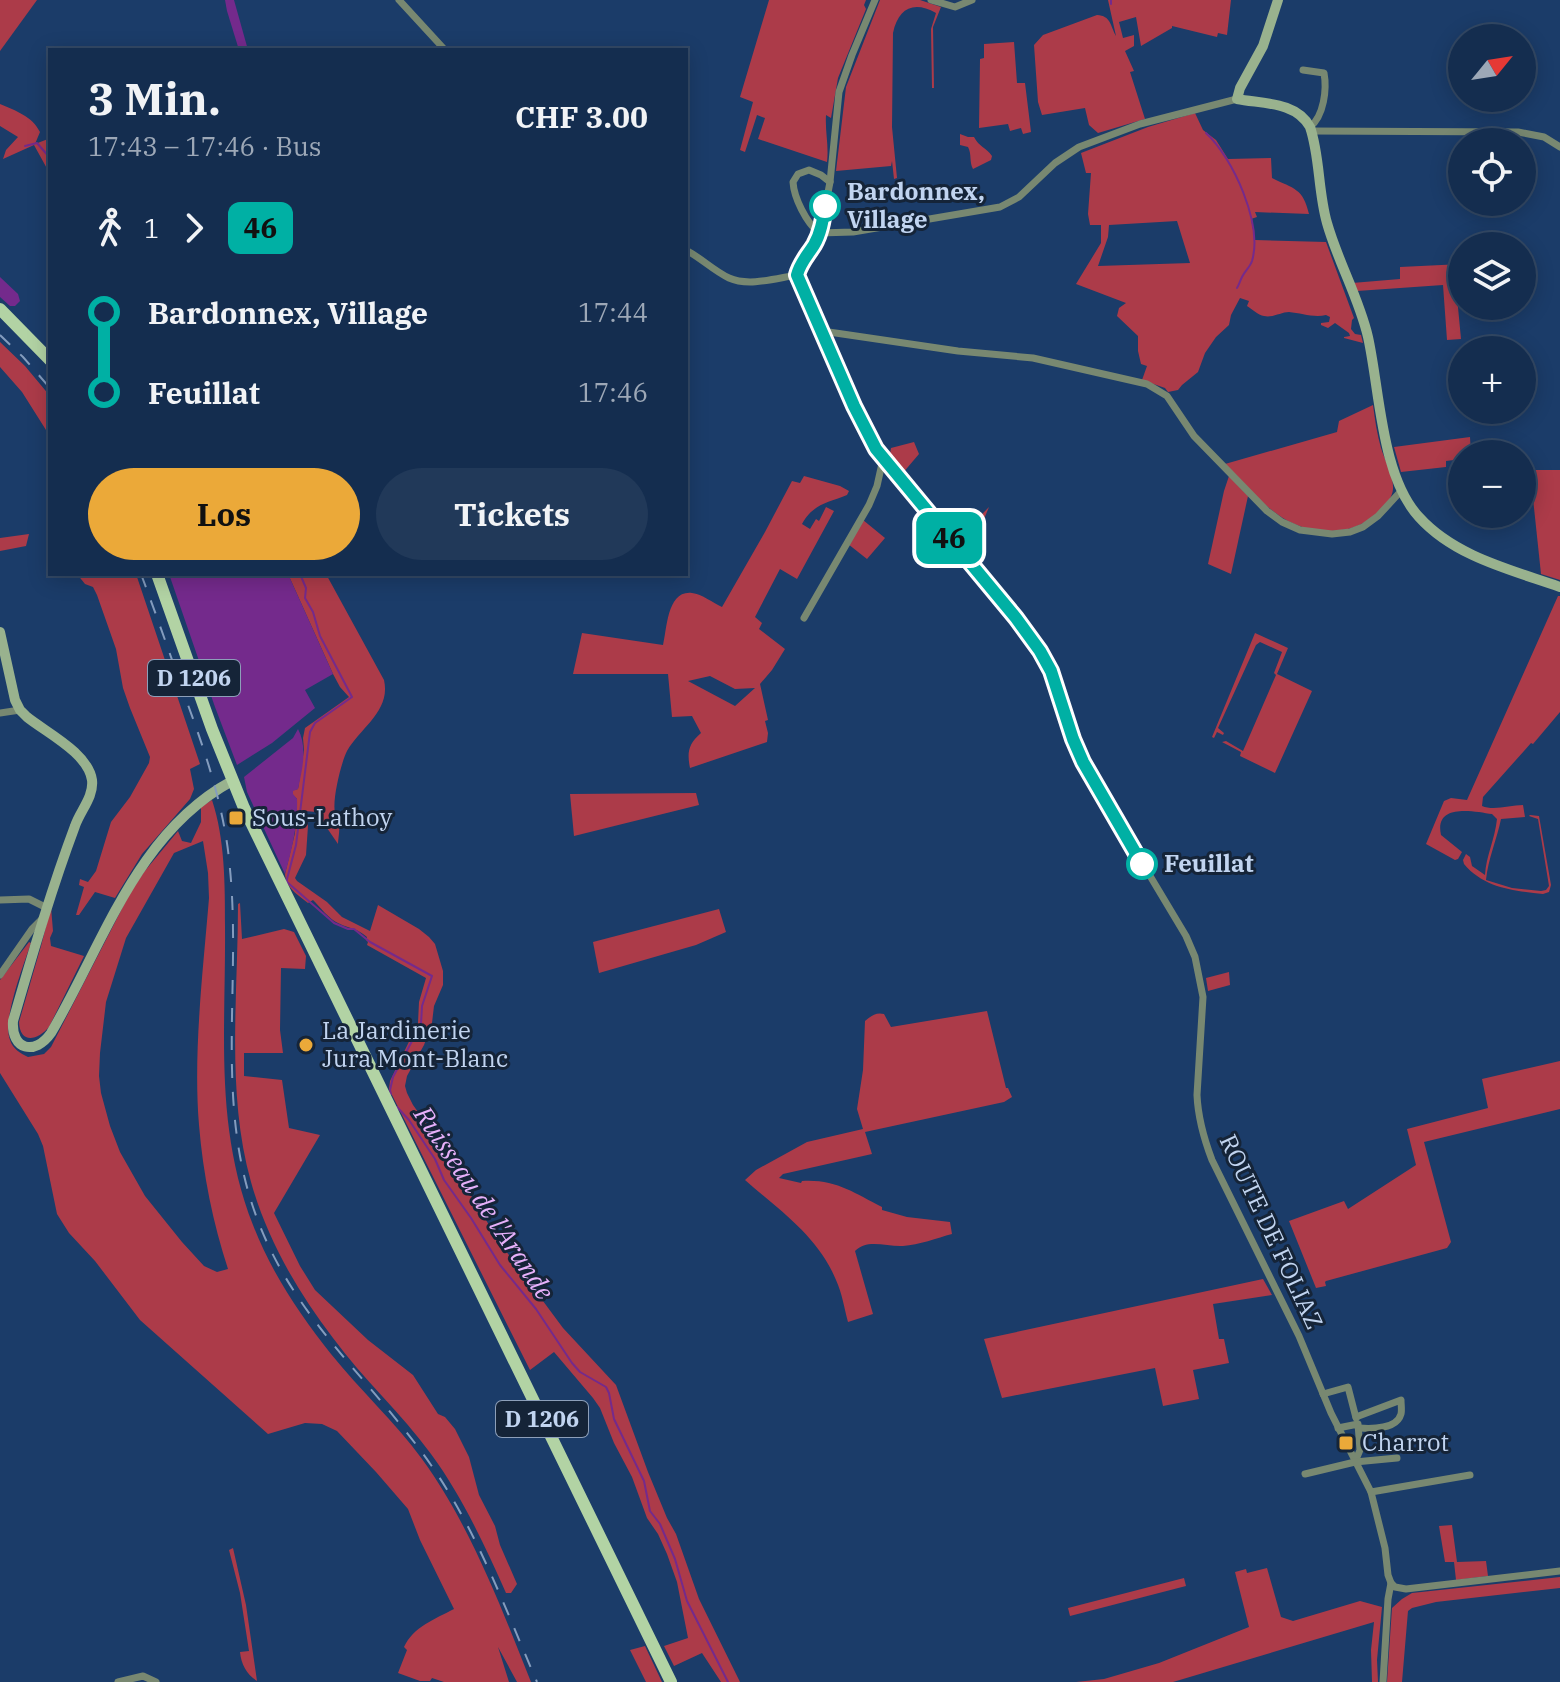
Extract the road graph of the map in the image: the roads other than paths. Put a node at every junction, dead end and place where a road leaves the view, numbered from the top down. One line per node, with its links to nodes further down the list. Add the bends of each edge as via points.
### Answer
1 (399, 0): 6 (street)
2 (875, 0): 11 (street, via 839,92)
3 (931, 0): 4 (street, via 955,7)
4 (972, 0)
5 (1278, 0): 8 (street)
6 (443, 48)
7 (1303, 70): 9 (street, via 1324,73 1325,80)
8 (1237, 99): 9 (street, via 1290,108); 12 (street, via 1140,124 1079,147 1000,207)
9 (1311, 129): 10 (street, via 1518,132 1544,137); 19 (street, via 1324,213 1368,339)
10 (1560, 147)
11 (830, 182): 12 (street); 12 (street, via 809,170 793,182)
12 (819, 233): 14 (street)
13 (688, 251): 14 (street, via 741,281)
14 (797, 275): 16 (street, ROUTE DE FOLIAZ)
15 (3, 313): 17 (main road)
16 (822, 331): 18 (street, ROUTE DE FOLIAZ); 19 (street, via 1033,358 1147,384 1167,396 1194,436 1257,502 1300,530 1332,534 1363,527)
17 (48, 358)
18 (883, 459): 22 (street, via 869,505); 30 (street, ROUTE DE FOLIAZ, via 1040,651 1089,774 1186,936 1203,997 1197,1095 1202,1129)
19 (1401, 491): 21 (street, via 1426,524 1458,547)
20 (158, 576): 26 (main road, D 1206)
21 (1560, 587)
22 (804, 618)
23 (0, 632): 24 (street)
24 (20, 710): 25 (street); 28 (street, via 79,756 92,782)
25 (0, 713)
26 (232, 781): 28 (street, via 189,812 145,861 51,1033 39,1047 29,1048 17,1041 12,1027); 42 (main road, D 1206)
27 (0, 900): 28 (street, via 29,899)
28 (45, 912): 29 (street)
29 (0, 975)
30 (1323, 1394): 31 (street, via 1348,1387); 32 (street, ROUTE DE FOLIAZ)
31 (1358, 1423): 31 (street, via 1377,1429 1396,1421 1401,1400); 32 (street); 34 (street, via 1360,1450)
32 (1338, 1428): 34 (street, ROUTE DE FOLIAZ)
33 (1397, 1458): 34 (street)
34 (1355, 1462): 35 (street); 37 (street, ROUTE DE FOLIAZ)
35 (1305, 1474)
36 (1470, 1475): 37 (street)
37 (1371, 1492): 39 (street, ROUTE DE FOLIAZ)
38 (1560, 1571): 39 (street, via 1406,1589)
39 (1391, 1583): 43 (street, ROUTE DE FOLIAZ)
40 (118, 1682): 41 (street, via 143,1676)
41 (156, 1682)
42 (671, 1682)
43 (1383, 1682)

